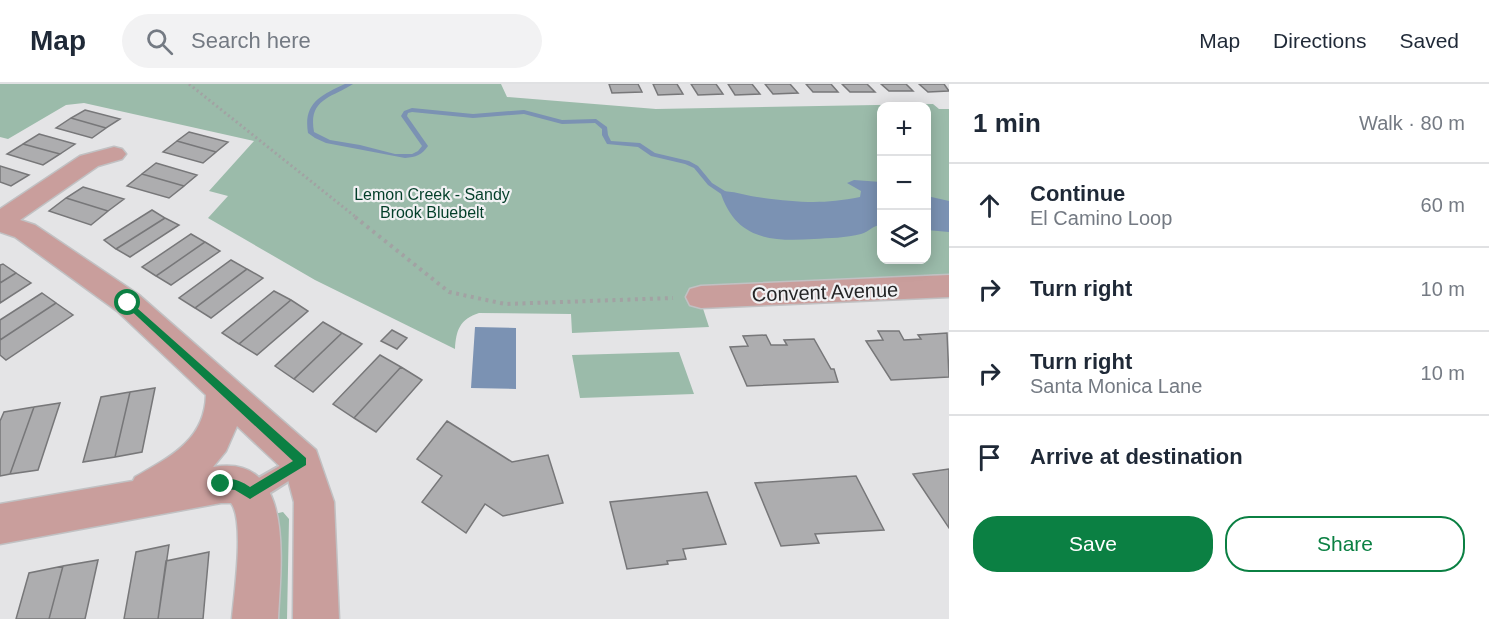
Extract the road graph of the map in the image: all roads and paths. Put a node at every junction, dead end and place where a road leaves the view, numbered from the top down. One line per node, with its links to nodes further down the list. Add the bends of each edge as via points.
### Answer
1 (189, 84): 5 (path, via 449,292 506,304)
2 (114, 154): 3 (street, via 88,161)
3 (0, 221): 6 (street, via 25,231 128,303)
4 (949, 286): 5 (street, Convent Avenue)
5 (701, 297)
6 (223, 391): 7 (street); 9 (street, via 222,421 206,446 181,472)
7 (302, 462): 8 (lane); 12 (street, via 314,502)
8 (250, 494): 9 (street, via 237,485 221,484); 11 (street, via 259,522)
9 (135, 499): 10 (street)
10 (0, 524)
11 (255, 619)
12 (316, 619)

